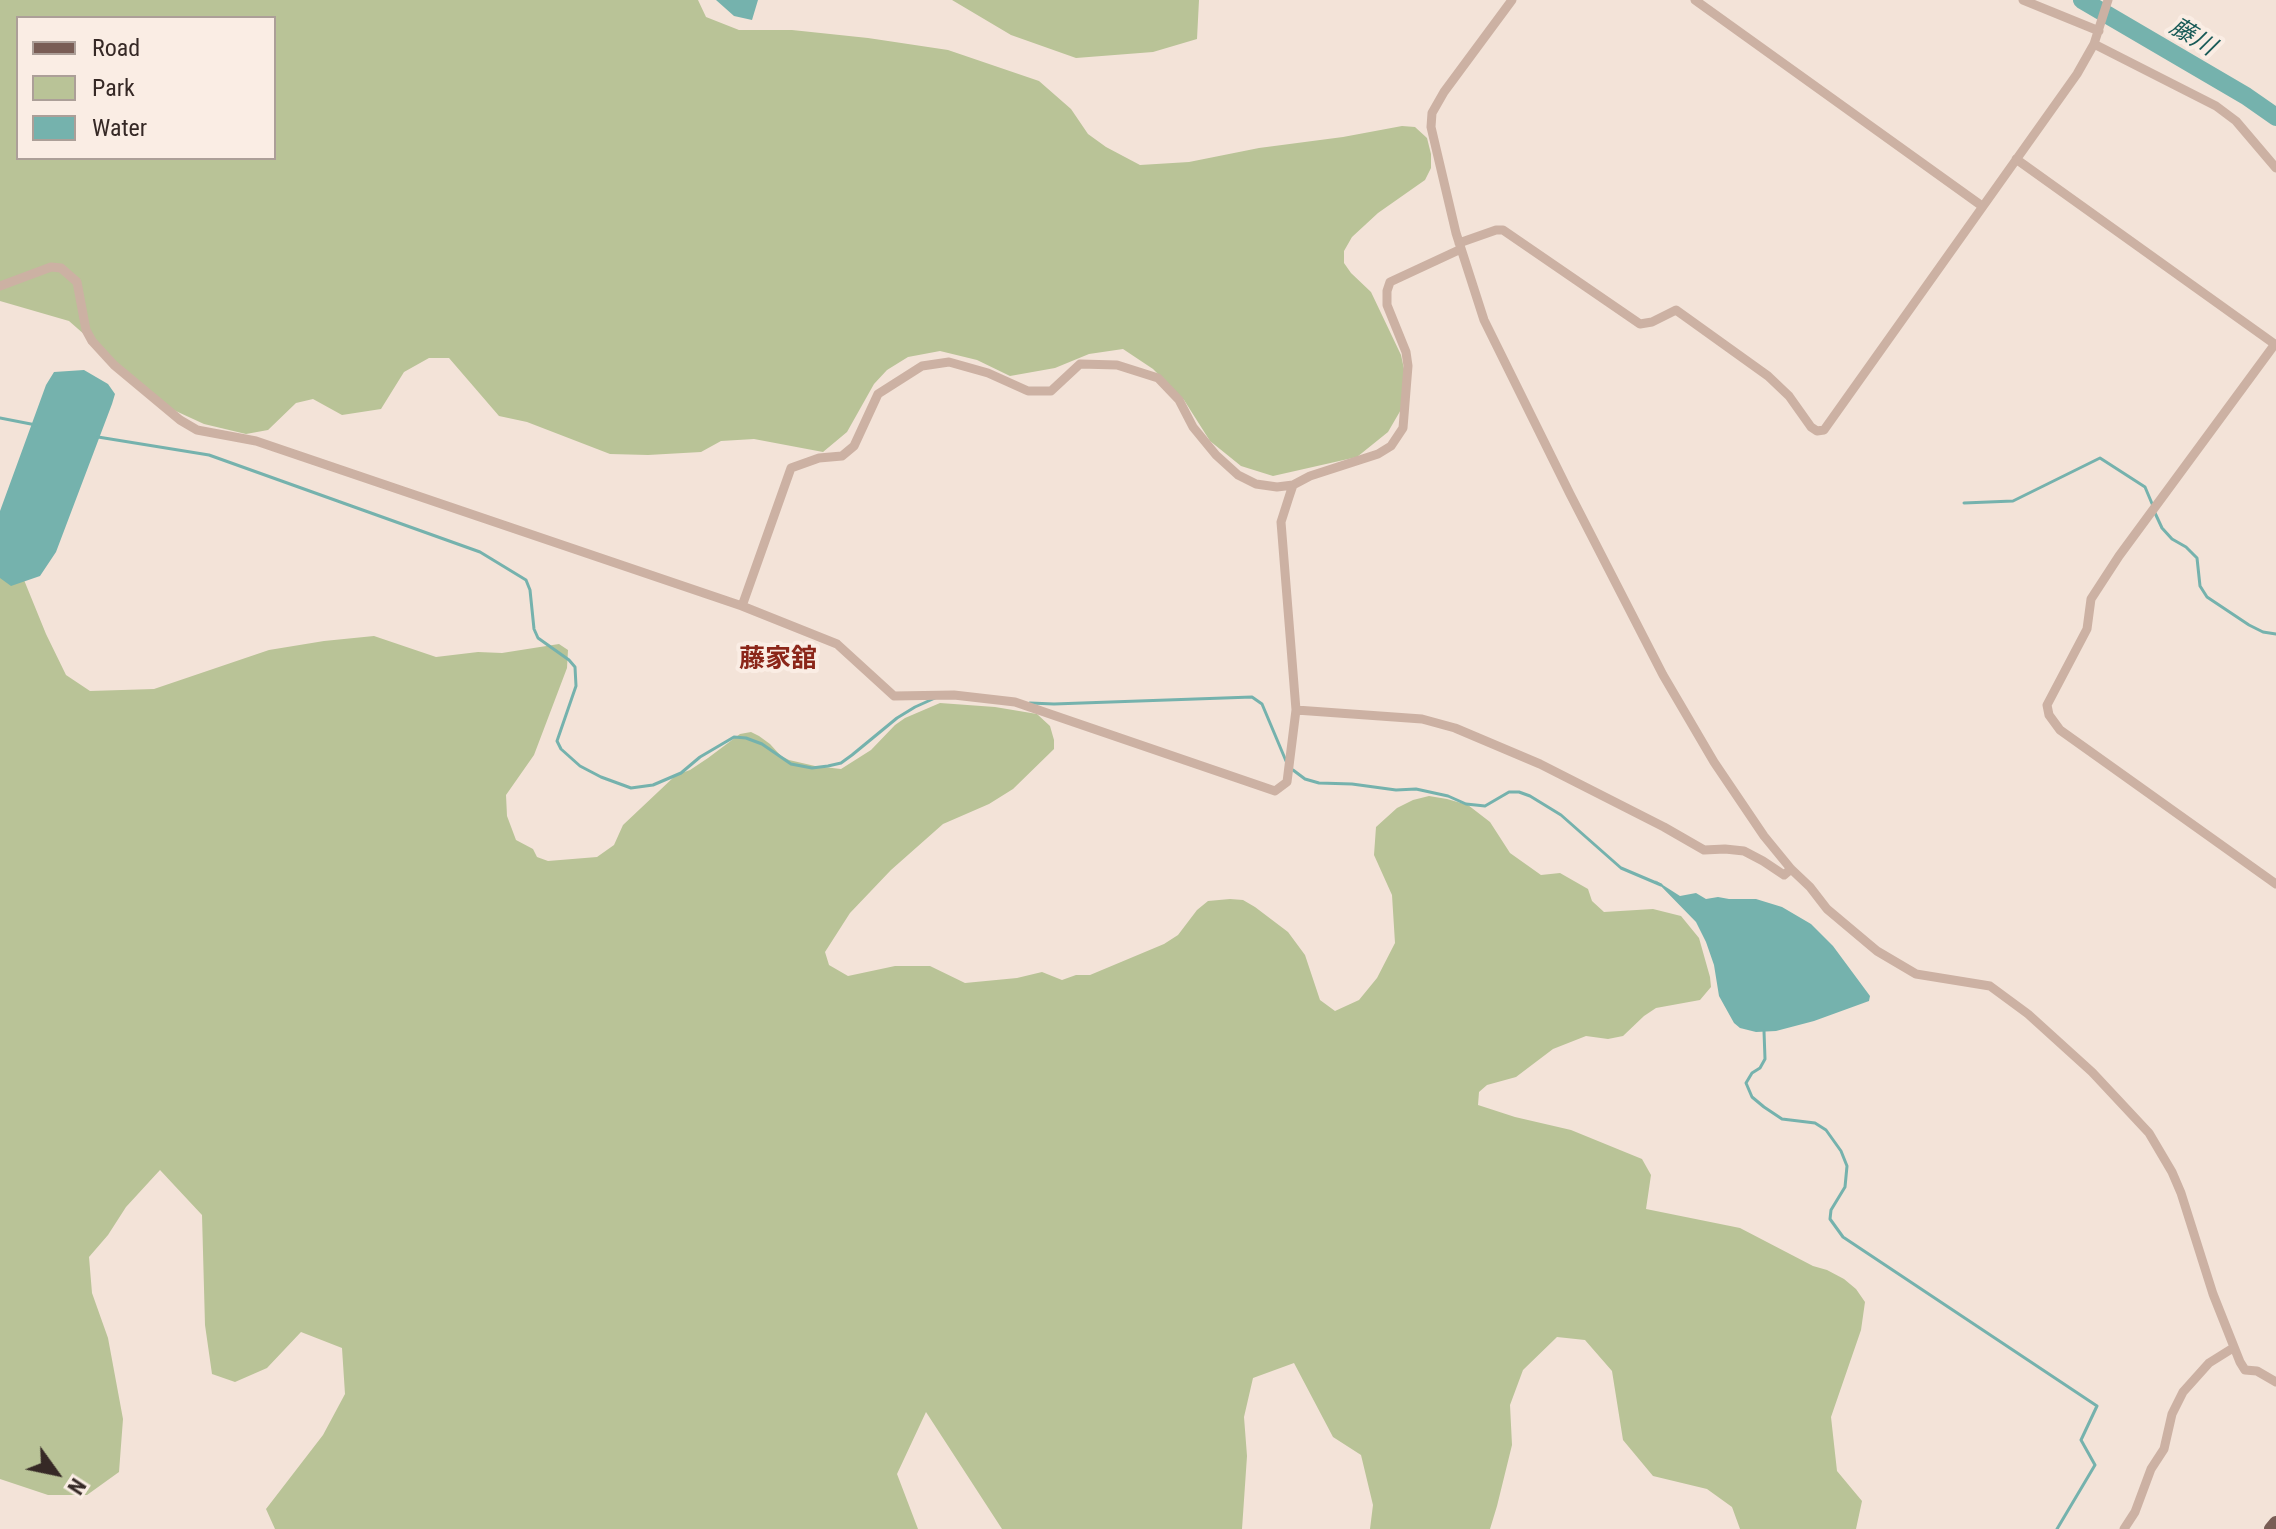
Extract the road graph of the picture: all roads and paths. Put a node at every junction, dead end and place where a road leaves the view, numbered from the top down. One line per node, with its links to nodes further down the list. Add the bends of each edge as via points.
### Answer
1 (1512, 0): 10 (street, via 1432,113)
2 (1695, 0): 9 (street)
3 (2023, 0): 5 (street)
4 (2108, 0): 5 (street)
5 (2100, 28): 6 (street)
6 (2094, 44): 7 (street); 8 (street, via 2216,106)
7 (2016, 159): 9 (street); 12 (street)
8 (2276, 168)
9 (1982, 206): 10 (street, via 1820,431 1768,376 1676,310 1640,324 1503,230)
10 (1460, 246): 13 (street, via 1390,282 1387,305 1408,366 1403,428 1391,446); 16 (street, via 1484,320 1626,606 1714,762)
11 (0, 286): 14 (street, via 61,268 77,282 92,341 114,365 197,430 256,441)
12 (2275, 345): 17 (street, via 2091,599 2087,629 2047,705 2060,730)
13 (1293, 485): 14 (street, via 1256,484 1238,475 1216,455 1158,378 1117,365 1080,364 1051,391 1028,391 949,362 922,366 878,394 854,446 842,456 791,468); 15 (street, via 1281,522)
14 (742, 606): 15 (street, via 837,644 894,696 1015,702 1275,791 1287,782)
15 (1296, 710): 16 (street, via 1422,719 1455,728 1540,764 1704,850 1744,851 1784,875)
16 (1791, 869): 18 (street, via 1827,909 1877,951 1916,974 1981,983 2003,995 2092,1072 2149,1133 2181,1193)
17 (2276, 884)
18 (2233, 1348): 19 (street, via 2245,1370); 21 (street, via 2209,1363 2183,1392 2164,1449)
19 (2274, 1377)
20 (2276, 1523): 22 (main road)
21 (2124, 1529)
22 (2271, 1529)

